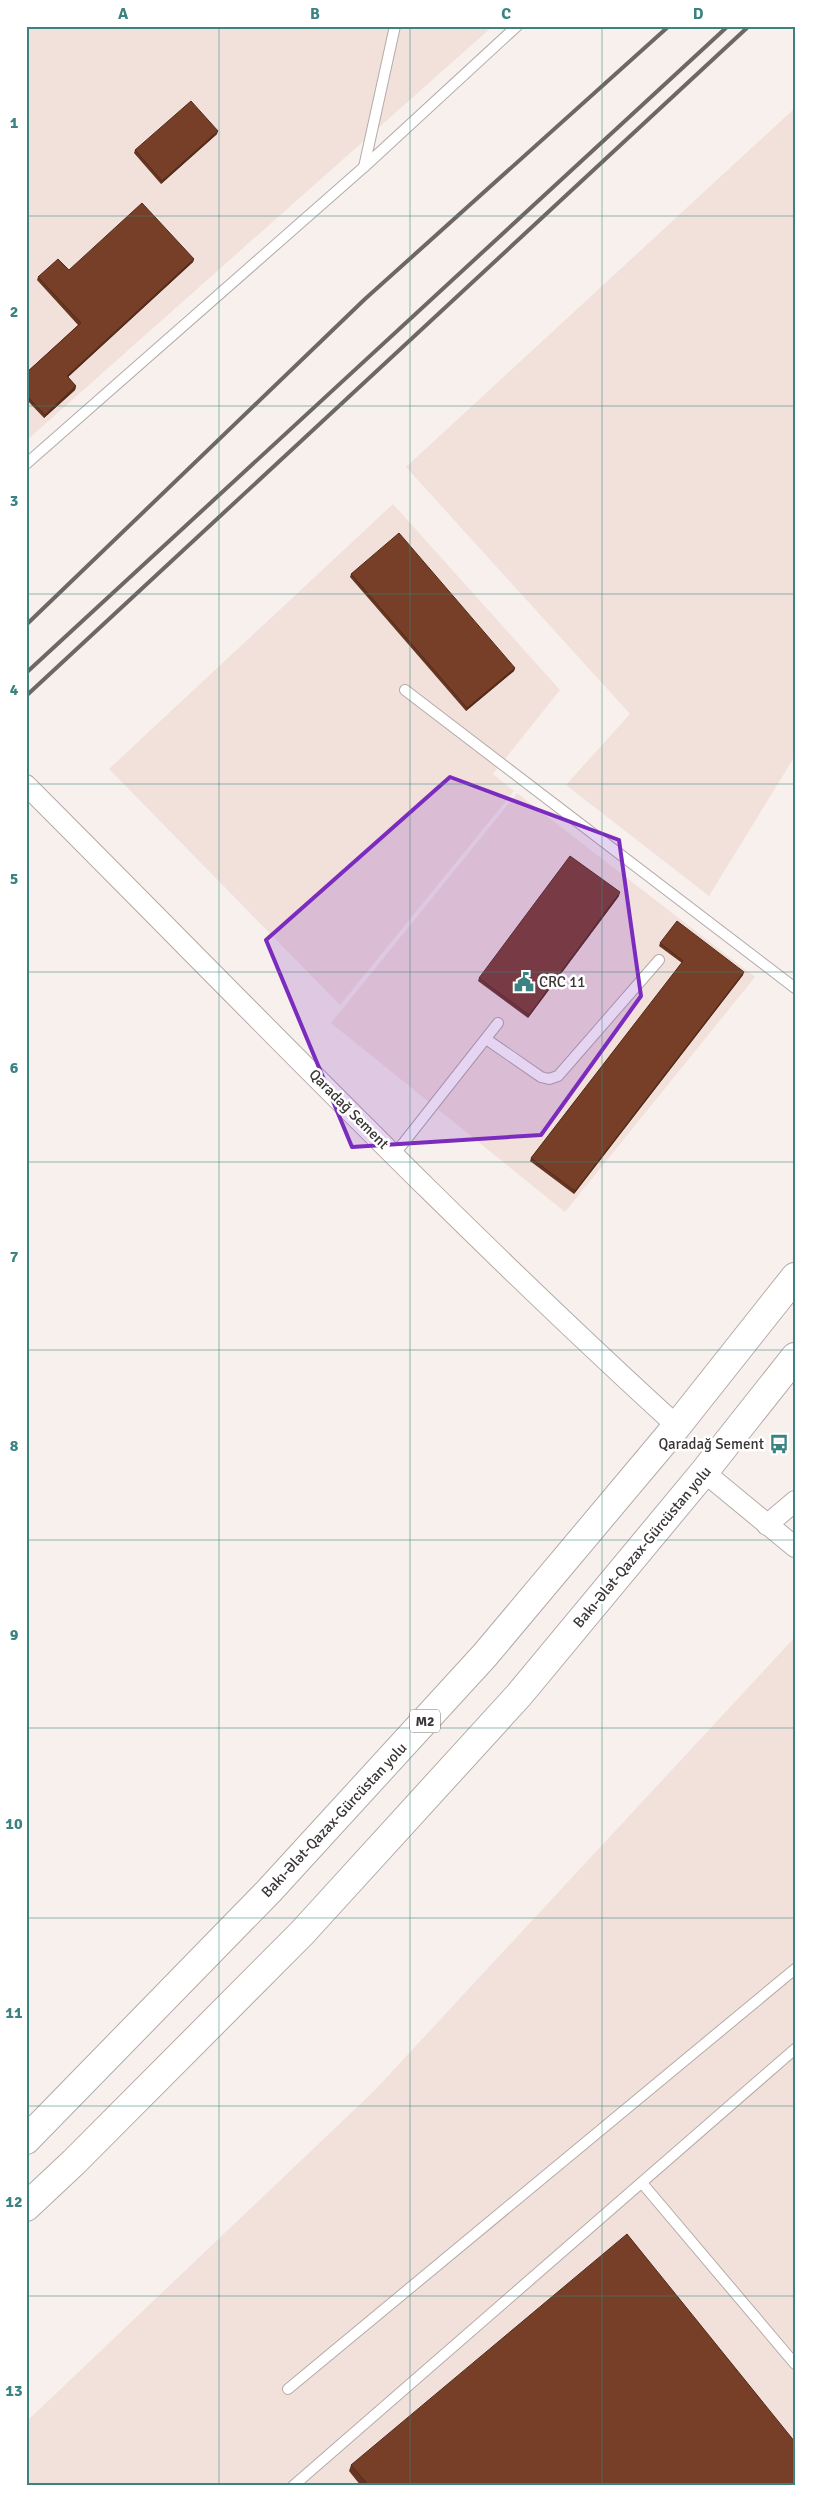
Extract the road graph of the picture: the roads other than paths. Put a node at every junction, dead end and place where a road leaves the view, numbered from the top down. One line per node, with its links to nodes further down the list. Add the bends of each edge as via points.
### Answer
1 (395, 26): 3 (lane)
2 (516, 26): 3 (lane)
3 (364, 167): 4 (lane)
4 (26, 464)
5 (405, 690): 8 (lane)
6 (26, 785): 11 (street, Qaradağ Sement)
7 (659, 960): 10 (lane, via 558,1076 541,1077)
8 (795, 988)
9 (498, 1022): 10 (lane)
10 (486, 1039): 11 (lane)
11 (394, 1155): 14 (street, Qaradağ Sement, via 600,1356)
12 (795, 1277): 14 (highway, Bakı-Ələt-Qazax-Gürcüstan yolu / M2)
13 (795, 1357): 15 (highway, Bakı-Ələt-Qazax-Gürcüstan yolu)
14 (677, 1426): 21 (highway, Bakı-Ələt-Qazax-Gürcüstan yolu / M2, via 485,1655 263,1898)
15 (704, 1472): 17 (street); 23 (highway, Bakı-Ələt-Qazax-Gürcüstan yolu, via 519,1695 302,1933)
16 (795, 1501): 17 (street)
17 (767, 1524): 18 (street)
18 (795, 1547)
19 (795, 1969): 25 (lane)
20 (795, 2049): 22 (lane)
21 (26, 2140)
22 (642, 2182): 24 (lane); 26 (lane)
23 (26, 2207)
24 (795, 2364)
25 (288, 2389)
26 (294, 2486)

